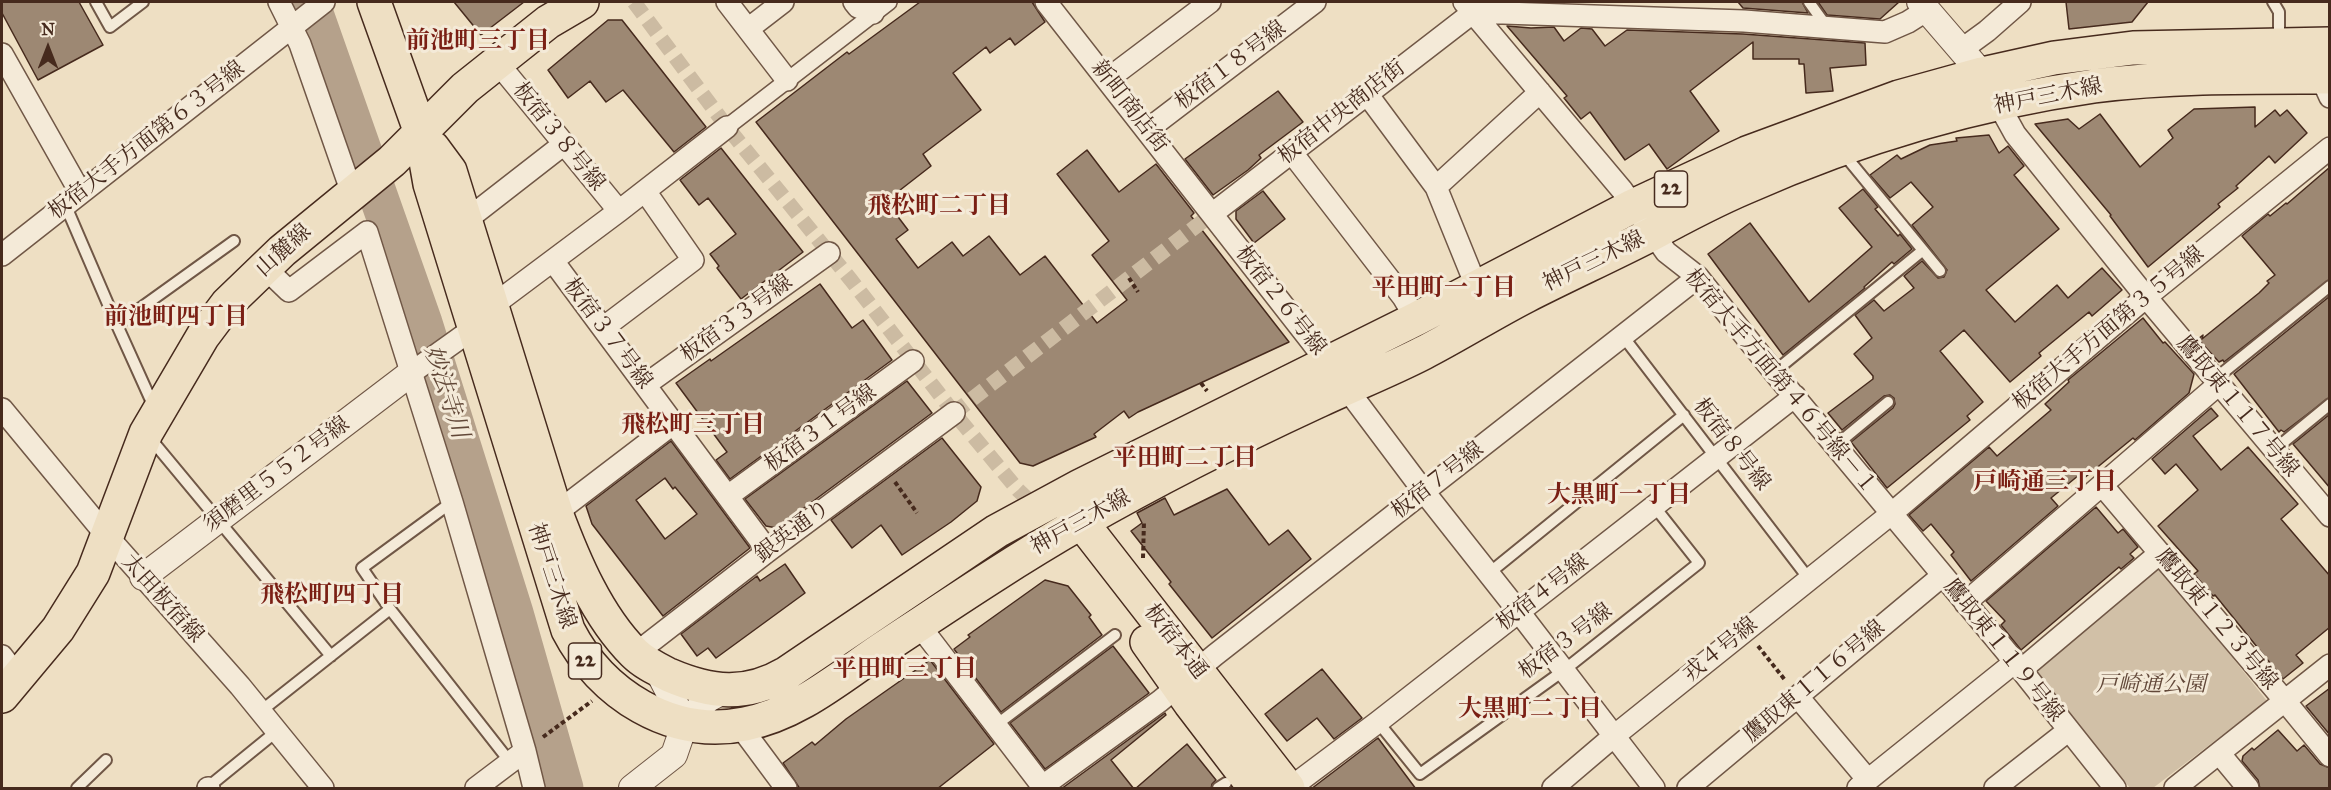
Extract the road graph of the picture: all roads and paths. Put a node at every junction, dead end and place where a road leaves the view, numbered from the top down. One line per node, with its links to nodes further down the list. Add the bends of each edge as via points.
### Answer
1 (96, 2): 2 (lane, via 110,27)
2 (143, 2)
3 (279, 2): 21 (street)
4 (324, 2): 21 (street, 板宿大手方面第６３号線)
5 (374, 2): 39 (main road, 神戸三木線 / 22)
6 (582, 2): 29 (main road, 山麓線)
7 (727, 2): 23 (street)
8 (783, 2): 23 (street)
9 (854, 2): 19 (street, via 858,7)
10 (1047, 2): 31 (street, 新町商店街)
11 (1210, 2): 31 (street)
12 (1315, 2): 38 (street, 板宿１８号線)
13 (1729, 2): 20 (street)
14 (1809, 2): 22 (lane)
15 (2020, 2): 27 (street)
16 (2273, 2): 26 (lane, via 2279,12)
17 (1474, 5): 20 (street); 34 (street, 板宿大手方面第４６号線－１); 35 (street, 板宿中央商店街)
18 (1923, 6): 22 (street, via 1908,22 1886,32); 27 (street)
19 (881, 8): 32 (street)
20 (1744, 21): 22 (street)
21 (294, 25): 45 (street); 47 (street, 板宿大手方面第６３号線)
22 (1827, 27)
23 (748, 29): 32 (street)
24 (437, 32): 29 (path)
25 (2330, 44): 26 (main road, 神戸三木線 / 22)
26 (2279, 45): 30 (main road, 神戸三木線 / 22, via 2133,48 2054,58)
27 (1961, 50): 30 (street)
28 (2, 54): 47 (street)
29 (488, 56): 39 (main road, 山麓線, via 465,88); 40 (street, 板宿３８号線)
30 (1982, 74): 36 (street); 48 (main road, 神戸三木線 / 22, via 1807,129)
31 (1108, 79): 38 (street, 新町商店街)
32 (787, 80): 37 (street)
33 (2327, 84): 36 (main road, 神戸三木線 / 22, via 2135,82)
34 (1540, 92): 44 (street); 48 (street, 板宿大手方面第４６号線－１)
35 (1366, 94): 43 (street, 板宿中央商店街); 44 (street)
36 (1999, 105): 42 (main road, 神戸三木線 / 22, via 1912,126); 65 (street, 鷹取東１１７号線, via 2014,134)
37 (727, 127): 46 (street)
38 (1147, 130): 50 (street, 新町商店街)
39 (410, 143): 45 (main road, 山麓線); 51 (main road, 神戸三木線 / 22, via 450,171); 68 (main road, 神戸三木線 / 22, via 430,184)
40 (564, 144): 49 (street, 板宿３８号線); 51 (street)
41 (2330, 148): 65 (street, 板宿大手方面第３５号線)
42 (1840, 150): 52 (main road, 神戸三木線 / 22, via 1748,186); 54 (lane)
43 (1292, 153): 50 (street, 板宿中央商店街); 66 (street)
44 (1436, 187): 63 (street)
45 (355, 191): 58 (main road, 山麓線)
46 (645, 191): 49 (street); 69 (street, via 693,260)
47 (73, 198): 56 (street, 板宿大手方面第６３号線); 67 (lane)
48 (1633, 206): 52 (street, 板宿大手方面第４６号線－１); 63 (main road, 神戸三木線 / 22)
49 (619, 211): 57 (street)
50 (1212, 214): 72 (street, 板宿２６号線)
51 (465, 221): 68 (main road, 神戸三木線 / 22)
52 (1652, 234): 60 (street, 板宿大手方面第４６号線－１, via 1666,252); 78 (main road, 神戸三木線 / 22, via 1523,297 1394,368)
53 (234, 241): 67 (lane)
54 (1922, 251): 59 (lane); 74 (lane)
55 (829, 253): 77 (street, 板宿３３号線)
56 (2, 255)
57 (554, 261): 68 (street); 69 (street, 板宿３７号線)
58 (264, 267): 73 (street, via 289,291 367,232); 87 (main road, 山麓線, via 227,304 203,336)
59 (1940, 271)
60 (1698, 277): 70 (street, 板宿７号線); 74 (street, 板宿大手方面第４６号線－１)
61 (1129, 278): 64 (path)
62 (2330, 286): 75 (lane)
63 (1477, 288): 66 (main road, 神戸三木線 / 22)
64 (1138, 292)
65 (2146, 297): 75 (street, 鷹取東１１７号線); 100 (street, 板宿大手方面第３５号線)
66 (1416, 319): 72 (main road, 神戸三木線 / 22)
67 (117, 325): 87 (lane)
68 (473, 326): 73 (street); 98 (main road, 神戸三木線 / 22); 132 (main road, 神戸三木線 / 22, via 557,600 576,645 594,671 618,694 646,710)
69 (603, 328): 77 (street, 板宿３７号線)
70 (1622, 335): 85 (lane, 板宿８号線); 93 (street, 板宿７号線)
71 (913, 361): 94 (street, 板宿３１号線)
72 (1328, 362): 78 (street, 板宿２６号線); 96 (main road, 神戸三木線 / 22)
73 (416, 369): 95 (street); 102 (street, 須磨里５５２号線)
74 (1774, 372): 80 (street, 板宿大手方面第４６号線－１)
75 (2217, 382): 89 (street, 鷹取東１１７号線); 92 (street)
76 (1202, 383): 79 (path)
77 (645, 385): 86 (street, 板宿３７号線)
78 (1347, 388): 93 (street, 板宿２６号線); 104 (main road, 神戸三木線 / 22, via 1131,494)
79 (1207, 391)
80 (1795, 396): 88 (street, 板宿大手方面第４６号線－１); 90 (street, 板宿４号線)
81 (1888, 402): 88 (lane)
82 (2330, 404): 89 (lane)
83 (2, 409): 105 (street, 太田板宿線)
84 (954, 413): 91 (street, 銀英通り)
85 (1684, 416): 90 (lane, 板宿８号線); 109 (lane)
86 (674, 423): 94 (street, 板宿３７号線); 98 (street)
87 (152, 424): 102 (lane); 105 (main road, 山麓線)
88 (1835, 446): 100 (street, 板宿大手方面第４６号線－１)
89 (2274, 450): 101 (street, 鷹取東１１７号線)
90 (1716, 457): 97 (street, 板宿４号線); 112 (lane, 板宿８号線)
91 (883, 466): 99 (path); 106 (street, 銀英通り)
92 (2102, 485): 107 (street, 鷹取東１２３号線); 113 (street)
93 (1425, 493): 109 (street, 板宿２６号線); 125 (street, 板宿７号線)
94 (728, 496): 106 (street, 板宿３７号線)
95 (452, 502): 114 (lane, via 362,568); 138 (street)
96 (1050, 502): 104 (main road, 板宿本通); 126 (main road, 神戸三木線 / 22, via 997,531 773,681)
97 (1654, 506): 115 (street, 板宿４号線); 123 (lane, 板宿３号線, via 1699,563)
98 (556, 513): 120 (main road, 神戸三木線 / 22, via 571,553 600,607)
99 (917, 513)
100 (1891, 514): 110 (street, 鷹取東１１９号線); 112 (street, 戎４号線)
101 (2330, 516)
102 (219, 519): 111 (street, 須磨里５５２号線); 119 (lane)
103 (1144, 521): 108 (path)
104 (1073, 527): 116 (main road, 神戸三木線 / 22, via 1017,559); 125 (main road, 板宿本通)
105 (107, 536): 111 (street, 太田板宿線); 124 (main road, 山麓線, via 93,573 58,628)
106 (768, 551): 120 (street, 銀英通り)
107 (2160, 553): 122 (street); 129 (street, 鷹取東１２３号線)
108 (1143, 562)
109 (1488, 574): 115 (street, 板宿２６号線)
110 (1942, 576): 113 (street, 鷹取東１１９号線); 127 (street, 鷹取東１１６号線)
111 (143, 577): 130 (street, 太田板宿線)
112 (1809, 579): 117 (street, 戎４号線)
113 (1965, 603): 122 (street, 鷹取東１１９号線)
114 (390, 609): 119 (lane); 138 (lane)
115 (1519, 612): 123 (street, 板宿２６号線); 131 (street, 板宿４号線)
116 (919, 625): 133 (street); 134 (main road, 神戸三木線 / 22, via 785,712)
117 (1745, 631): 127 (path); 137 (street, 戎４号線)
118 (1115, 635): 133 (lane)
119 (331, 656): 130 (lane)
120 (646, 662): 126 (main road, 神戸三木線 / 22, via 693,685); 132 (street)
121 (2330, 665): 129 (street)
122 (2018, 666): 135 (street, 鷹取東１１９号線); 142 (street)
123 (1563, 671): 131 (lane, 板宿３号線, via 1420,774); 137 (street, 板宿２６号線)
124 (7, 676)
125 (1188, 678): 143 (main road, 板宿本通); 145 (street, 板宿７号線); 152 (main road, 板宿本通)
126 (725, 690): 132 (street, via 708,699)
127 (1798, 697): 142 (street); 155 (street, 鷹取東１１６号線)
128 (594, 699): 138 (path)
129 (2285, 700): 139 (street); 140 (street, 鷹取東１２３号線)
130 (261, 711): 136 (street, 太田板宿線)
131 (1378, 722): 152 (street, 板宿４号線)
132 (686, 723): 134 (main road, 神戸三木線 / 22); 150 (street, via 674,755)
133 (996, 725): 145 (street)
134 (740, 726): 151 (street)
135 (2069, 730): 156 (street); 157 (street, 鷹取東１１９号線)
136 (277, 731): 144 (lane); 147 (street, 太田板宿線)
137 (1614, 736): 153 (street, 戎４号線); 154 (street, 板宿２６号線)
138 (523, 752): 148 (street); 149 (street)
139 (2219, 753): 158 (street); 159 (street)
140 (2330, 756)
141 (106, 760): 146 (lane)
142 (1863, 784)
143 (1233, 787)
144 (208, 788)
145 (1042, 788)
146 (77, 789)
147 (323, 789)
148 (476, 789)
149 (534, 789)
150 (632, 789)
151 (786, 789)
152 (1289, 789)
153 (1553, 789)
154 (1654, 789)
155 (1688, 789)
156 (1995, 789)
157 (2115, 789)
158 (2175, 789)
159 (2248, 789)

